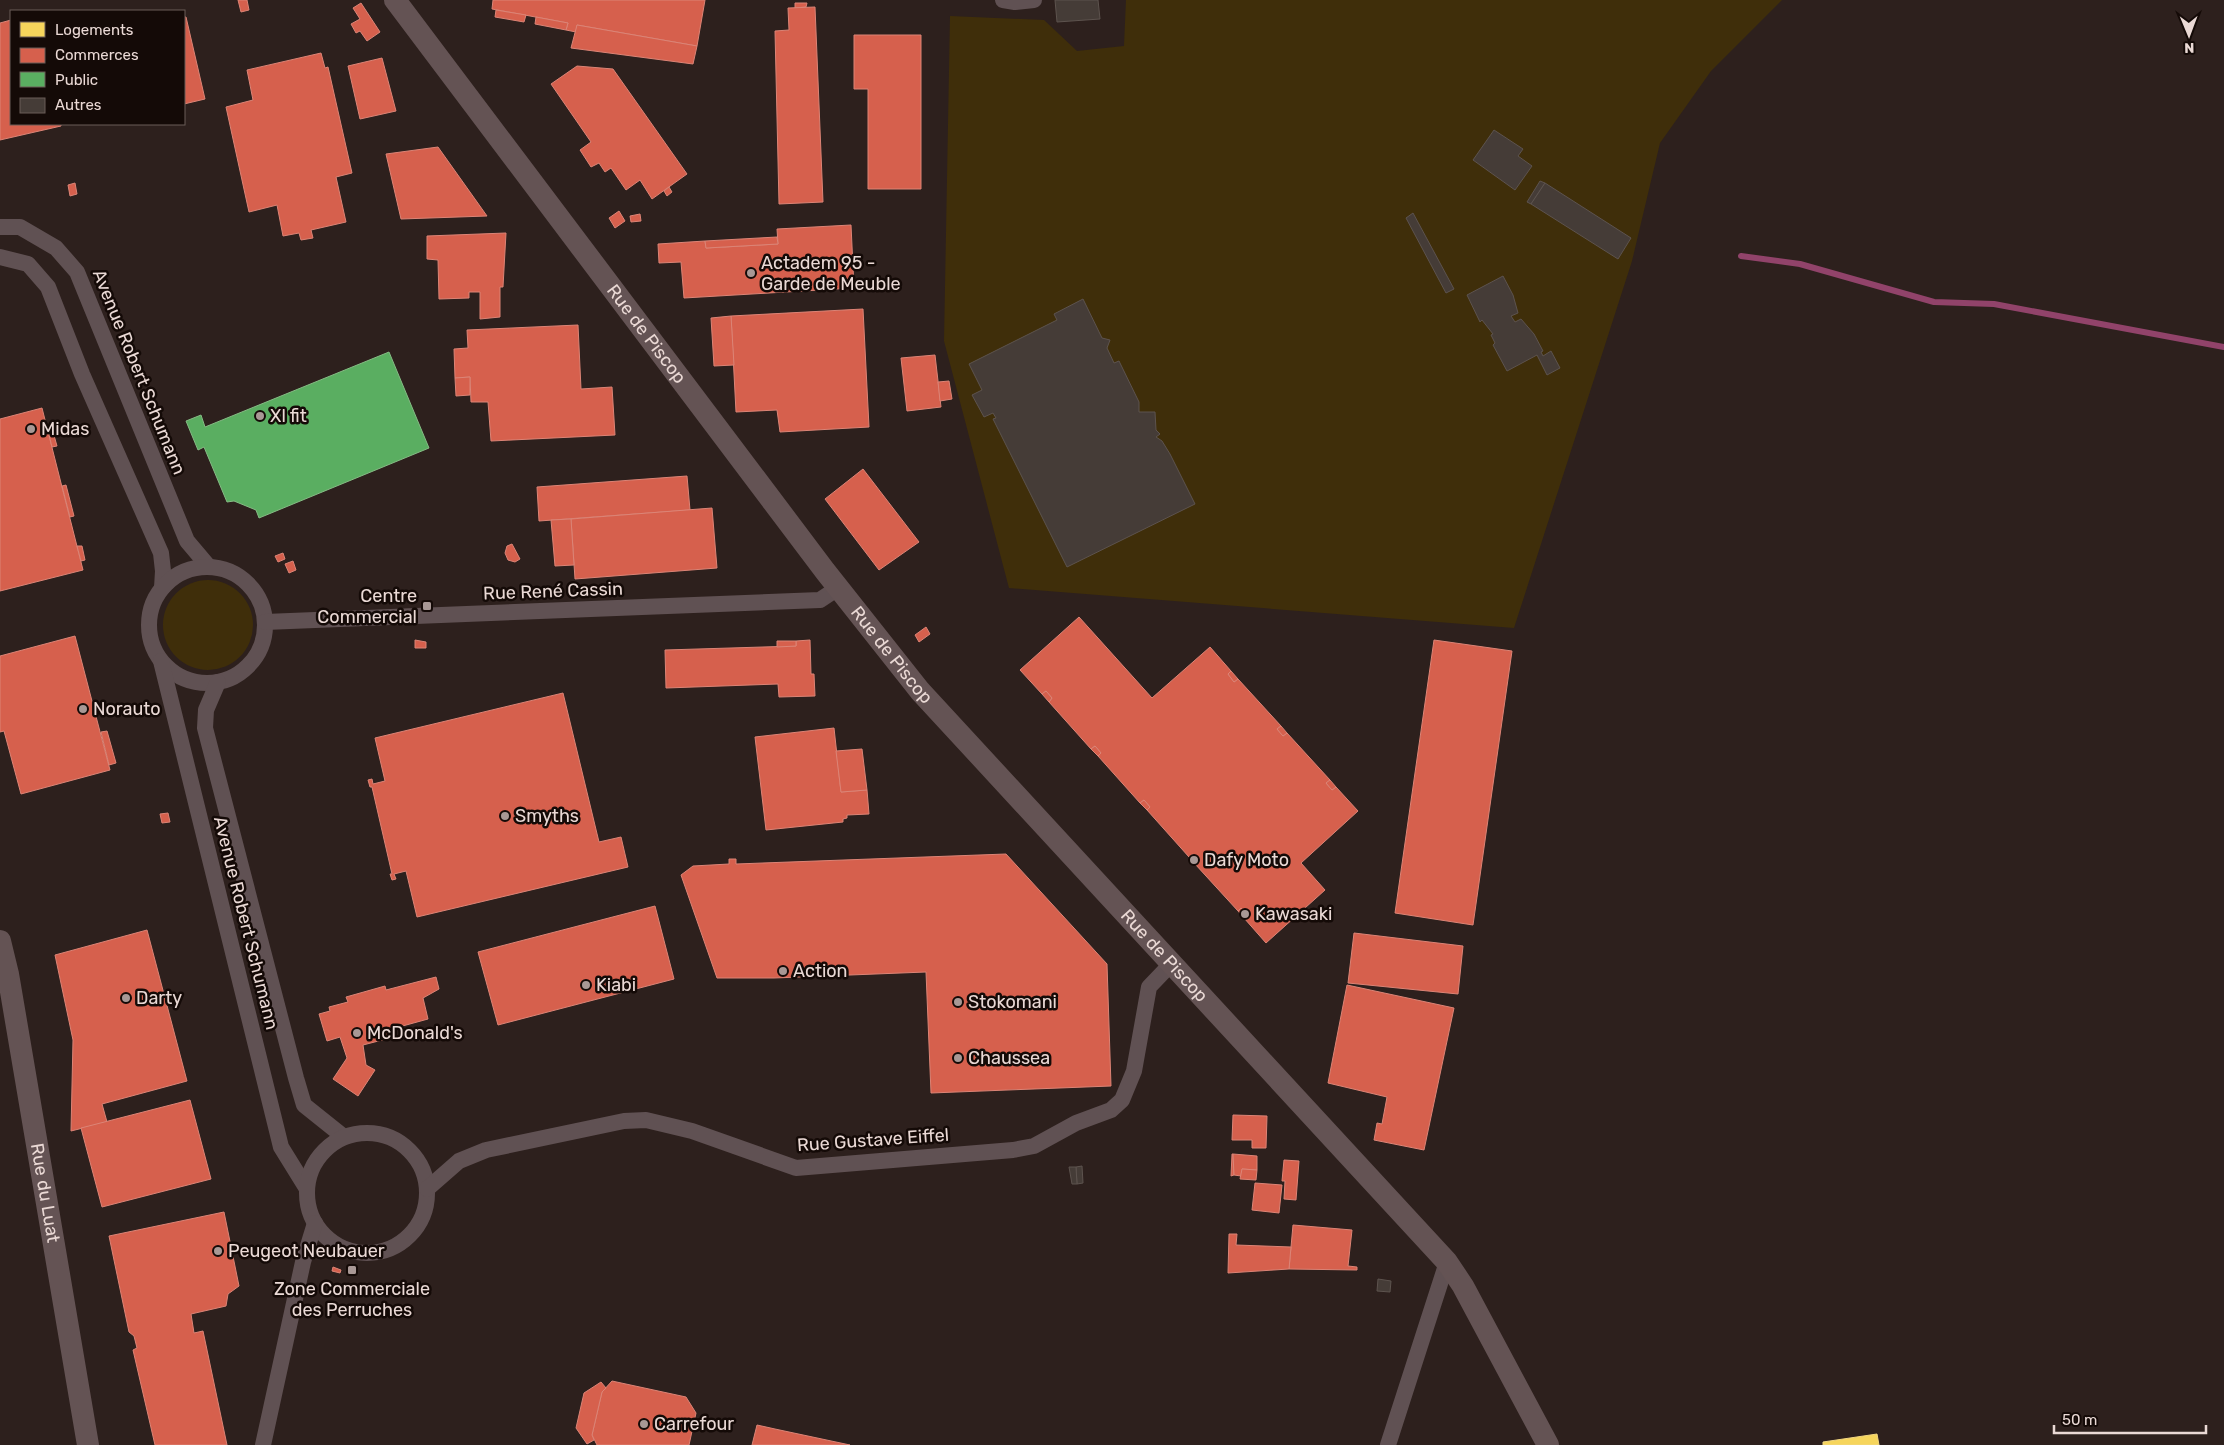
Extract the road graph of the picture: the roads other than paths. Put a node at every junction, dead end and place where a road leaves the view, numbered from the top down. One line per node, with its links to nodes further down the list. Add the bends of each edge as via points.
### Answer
1 (394, 0): 8 (street, Rue de Piscop)
2 (1003, 0): 3 (street)
3 (1034, 0)
4 (0, 226): 6 (street, Avenue Robert Schumann, via 20,227 35,235 56,248 77,272 187,542)
5 (0, 257): 7 (street, via 28,264 48,287 82,374 161,553)
6 (210, 567): 7 (street, via 183,572); 9 (street, via 226,570 241,578 253,590)
7 (162, 588): 10 (street, via 152,605 149,624 152,643)
8 (838, 588): 9 (street, Rue René Cassin, via 820,600); 13 (street, Rue de Piscop, via 920,691)
9 (265, 622): 11 (street, via 257,654 234,676)
10 (161, 660): 11 (street, via 170,670 193,681); 15 (street, Avenue Robert Schumann, via 281,1147)
11 (218, 682): 14 (street, Avenue Robert Schumann, via 206,710 205,728 296,1078 304,1105)
12 (0, 941): 20 (street, Rue du Luat)
13 (1172, 963): 16 (street, Rue Gustave Eiffel, via 1150,986 1134,1072 1122,1100 1111,1110 1076,1123 1034,1146 796,1168 692,1131 642,1120 624,1121 486,1150 459,1161); 18 (street, Rue de Piscop)
14 (344, 1137): 15 (street, via 327,1148 314,1164); 16 (street, via 359,1133 380,1134 400,1142 420,1163)
15 (307, 1189): 17 (street, via 309,1210)
16 (427, 1189): 17 (street, via 425,1210 410,1235 393,1247 368,1253 347,1249 329,1239)
17 (316, 1223): 21 (street, via 303,1262)
18 (1446, 1262): 19 (street); 24 (street, Rue de Piscop)
19 (1409, 1378): 22 (street, via 1392,1408); 23 (street)
20 (88, 1445)
21 (263, 1445)
22 (1378, 1445)
23 (1388, 1445)
24 (1548, 1445)

